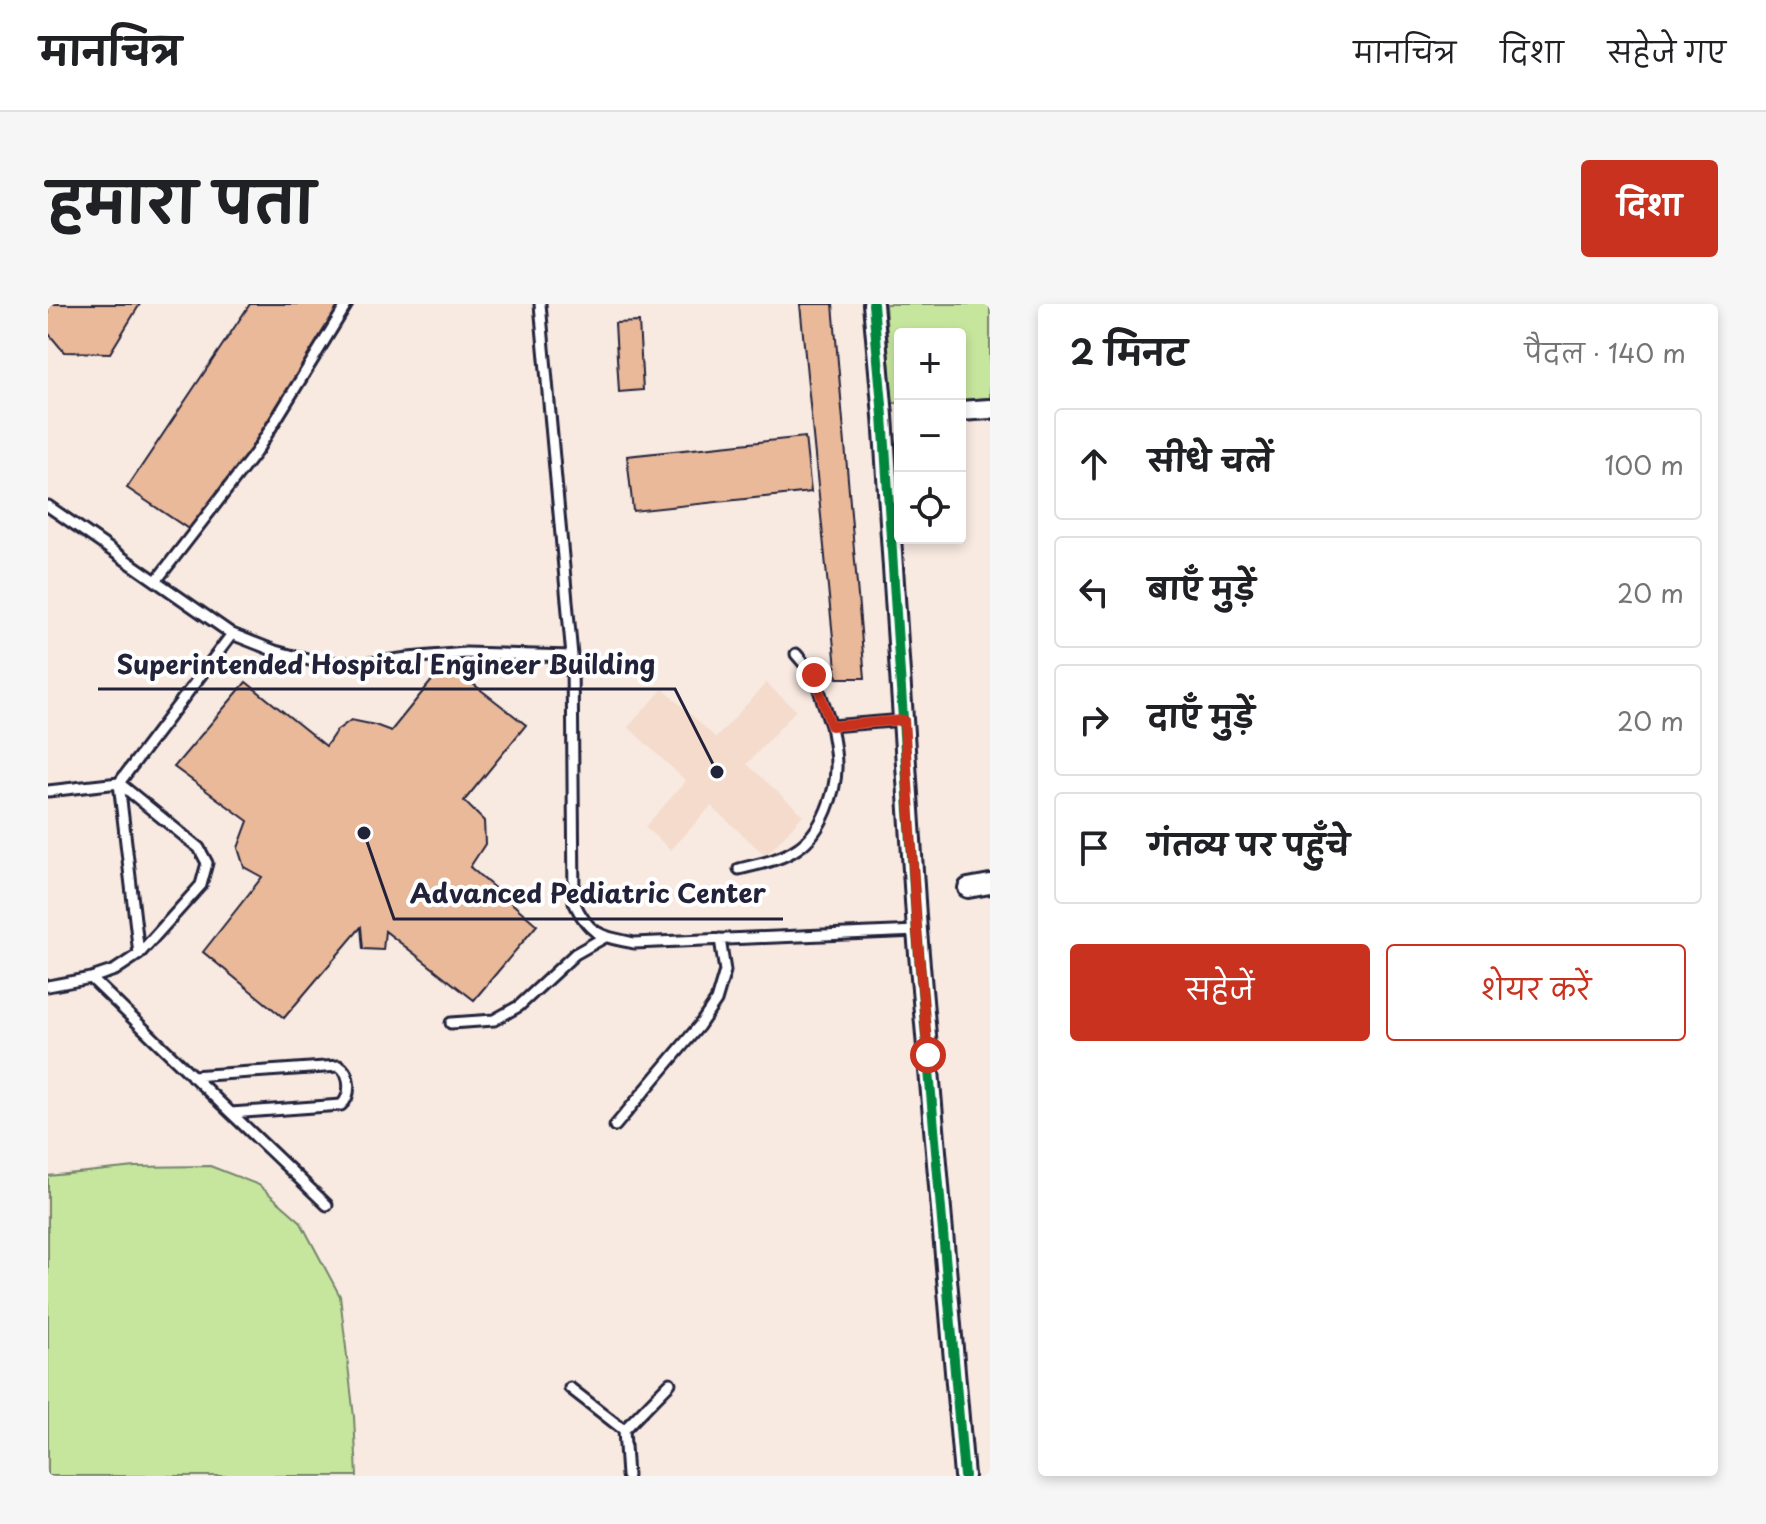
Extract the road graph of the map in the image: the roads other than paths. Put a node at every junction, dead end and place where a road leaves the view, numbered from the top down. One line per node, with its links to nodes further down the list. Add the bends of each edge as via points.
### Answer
1 (347, 304): 8 (lane, via 256,452)
2 (540, 304): 11 (lane)
3 (873, 304): 6 (street)
4 (990, 409): 5 (street)
5 (966, 411)
6 (892, 415): 12 (street)
7 (48, 506): 8 (lane)
8 (156, 581): 9 (lane)
9 (232, 634): 11 (lane, via 317,662 363,664 466,653); 14 (lane)
10 (796, 654): 13 (lane, via 814,675)
11 (572, 656): 20 (lane, via 574,902 584,923)
12 (904, 720): 13 (lane); 19 (street)
13 (831, 726): 16 (lane, via 836,766 829,805 818,828 800,847)
14 (119, 783): 15 (lane); 22 (lane); 22 (lane, via 199,848 207,863 201,885)
15 (48, 791)
16 (739, 869)
17 (990, 884): 18 (street)
18 (968, 888)
19 (917, 931): 21 (lane); 34 (street)
20 (605, 937): 21 (lane, via 634,943); 25 (lane, via 575,954 519,1006 494,1020)
21 (720, 939): 28 (lane, via 725,971 716,1001)
22 (139, 954): 23 (lane)
23 (91, 978): 24 (lane); 26 (lane)
24 (48, 986)
25 (451, 1023)
26 (192, 1076): 27 (lane); 27 (lane, via 339,1066 346,1072 349,1093 341,1105)
27 (231, 1113): 29 (lane)
28 (615, 1126)
29 (327, 1205)
30 (670, 1383): 32 (lane)
31 (570, 1388): 32 (lane)
32 (624, 1430): 33 (lane)
33 (627, 1476)
34 (964, 1476)

